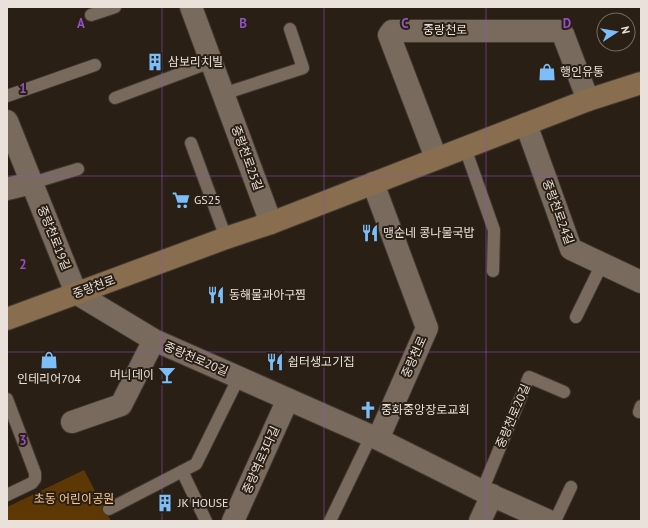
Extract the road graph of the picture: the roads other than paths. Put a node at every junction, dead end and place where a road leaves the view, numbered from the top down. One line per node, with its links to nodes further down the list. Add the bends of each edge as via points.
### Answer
1 (115, 7): 3 (lane)
2 (191, 7): 5 (street, 중랑천로25길)
3 (91, 15)
4 (290, 29): 8 (lane, via 303,68)
5 (211, 62): 8 (street, 중랑천로25길); 10 (lane)
6 (95, 65): 9 (lane)
7 (641, 83): 11 (main road, 중랑천로)
8 (223, 94): 21 (street, 중랑천로25길)
9 (7, 96)
10 (115, 98)
11 (588, 100): 13 (main road, 중랑천로); 16 (street, 중랑천로, via 563,34 559,31 392,31 389,35)
12 (7, 121): 18 (street, 중랑천로19길)
13 (526, 124): 15 (main road, 중랑천로); 23 (street, 중랑천로24길, via 571,249)
14 (191, 143): 22 (lane)
15 (465, 148): 16 (main road, 중랑천로); 24 (lane, via 494,230)
16 (436, 158): 19 (main road, 중랑천로)
17 (78, 169): 18 (lane)
18 (32, 183): 20 (street); 26 (street, 중랑천로19길)
19 (373, 184): 21 (main road, 중랑천로); 35 (street, 중랑천로, via 427,328)
20 (7, 189)
21 (271, 223): 22 (main road, 중랑천로)
22 (226, 238): 26 (main road, 중랑천로)
23 (602, 264): 25 (street, 중랑천로24길); 27 (lane)
24 (493, 271)
25 (641, 282)
26 (76, 293): 28 (main road, 중랑천로); 29 (street, 중랑천로20길)
27 (576, 317)
28 (7, 320)
29 (154, 340): 30 (street, 중랑천로20길); 34 (street, 중랑천로20길, via 121,405)
30 (239, 377): 33 (street, 중랑천로20길); 36 (lane, 중랑천로20길, via 198,462)
31 (564, 392): 38 (lane, 중랑천로20길, via 529,376)
32 (7, 399): 39 (lane, via 35,473 32,483)
33 (288, 399): 35 (street, 중랑천로20길); 42 (street, 중랑역로3다길)
34 (72, 422)
35 (375, 437): 38 (street, 중랑천로20길); 43 (lane)
36 (182, 471): 40 (lane, 중랑천로20길); 41 (lane)
37 (571, 487): 46 (lane)
38 (487, 493): 44 (street); 45 (street, 중랑천로20길)
39 (7, 495)
40 (109, 509)
41 (206, 521)
42 (233, 521)
43 (330, 521)
44 (480, 521)
45 (549, 521)
46 (555, 521)

